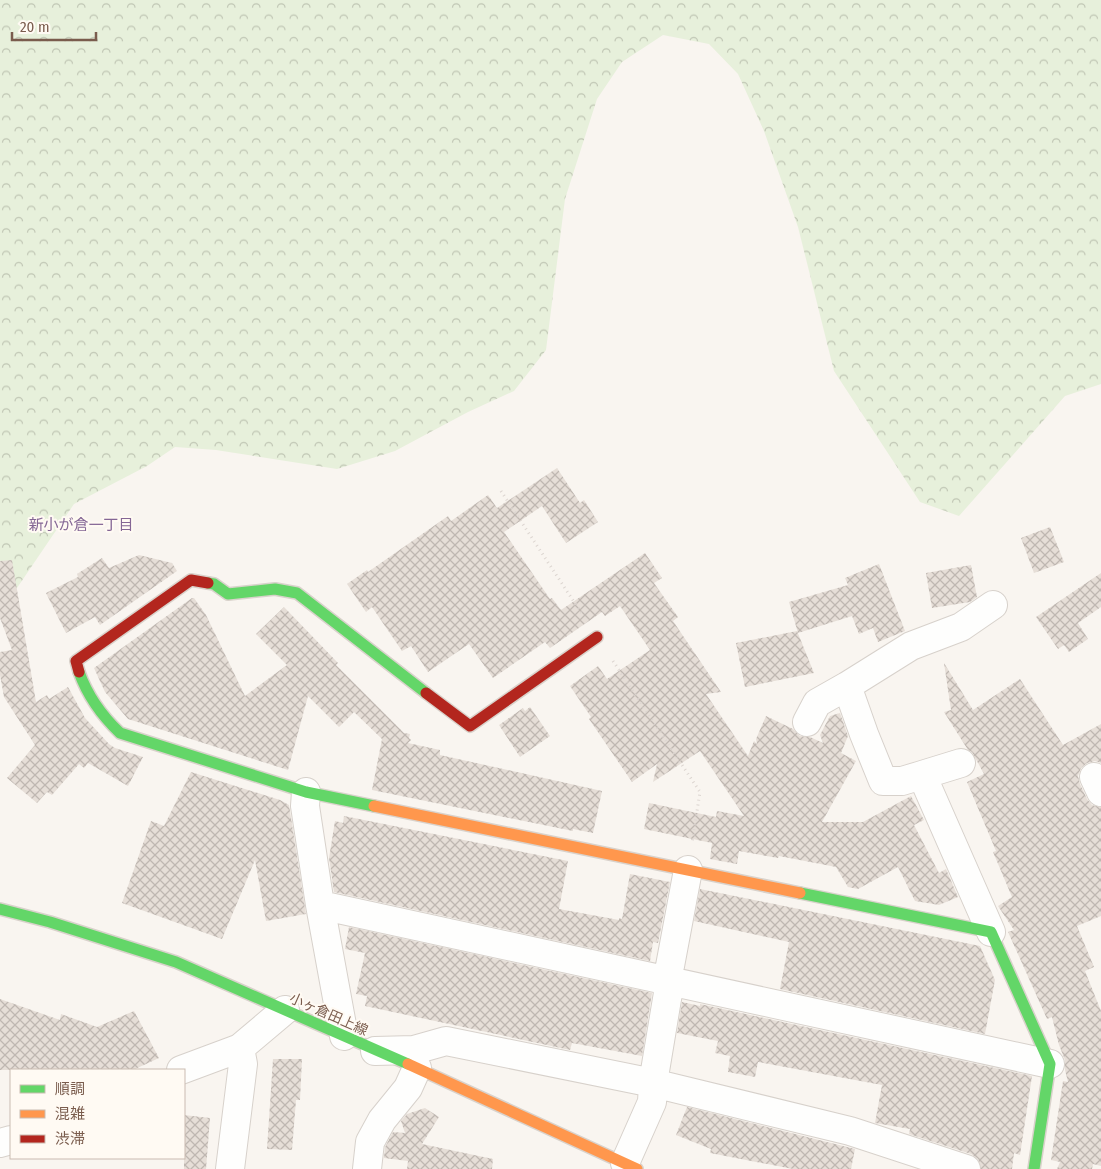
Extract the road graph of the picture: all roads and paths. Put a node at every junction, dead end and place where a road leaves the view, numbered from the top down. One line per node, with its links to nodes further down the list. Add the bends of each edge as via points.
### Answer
1 (501, 491): 3 (path)
2 (993, 605): 4 (street, via 961,627 911,646)
3 (597, 636): 8 (street, via 470,726 297,593 275,589 228,594 214,584 191,580 76,661 90,700 120,733); 9 (path, via 700,792)
4 (847, 686): 5 (street, via 817,703); 7 (street, via 883,781 902,781)
5 (807, 722)
6 (961, 763): 7 (street)
7 (922, 775): 12 (street)
8 (306, 792): 9 (street); 10 (street, via 305,806)
9 (688, 870): 12 (street); 13 (street)
10 (320, 905): 13 (street); 15 (street)
11 (0, 909): 14 (street, 小ヶ倉田上線, via 176,962)
12 (991, 932): 18 (street)
13 (666, 979): 18 (street); 21 (street, via 668,993)
14 (285, 1010): 15 (street, 小ヶ倉田上線); 16 (street)
15 (344, 1036): 17 (street, 小ヶ倉田上線)
16 (240, 1048): 20 (street); 23 (street, via 243,1064)
17 (375, 1051): 19 (street, 小ヶ倉田上線); 21 (street, via 414,1050 446,1040)
18 (1050, 1064): 26 (street)
19 (417, 1068): 22 (street, 小ヶ倉田上線); 24 (street, via 408,1088 382,1120 370,1142)
20 (185, 1069)
21 (653, 1082): 22 (street, via 652,1102); 25 (street, via 850,1131)
22 (631, 1166)
23 (230, 1169)
24 (367, 1169)
25 (966, 1169)
26 (1034, 1169)

